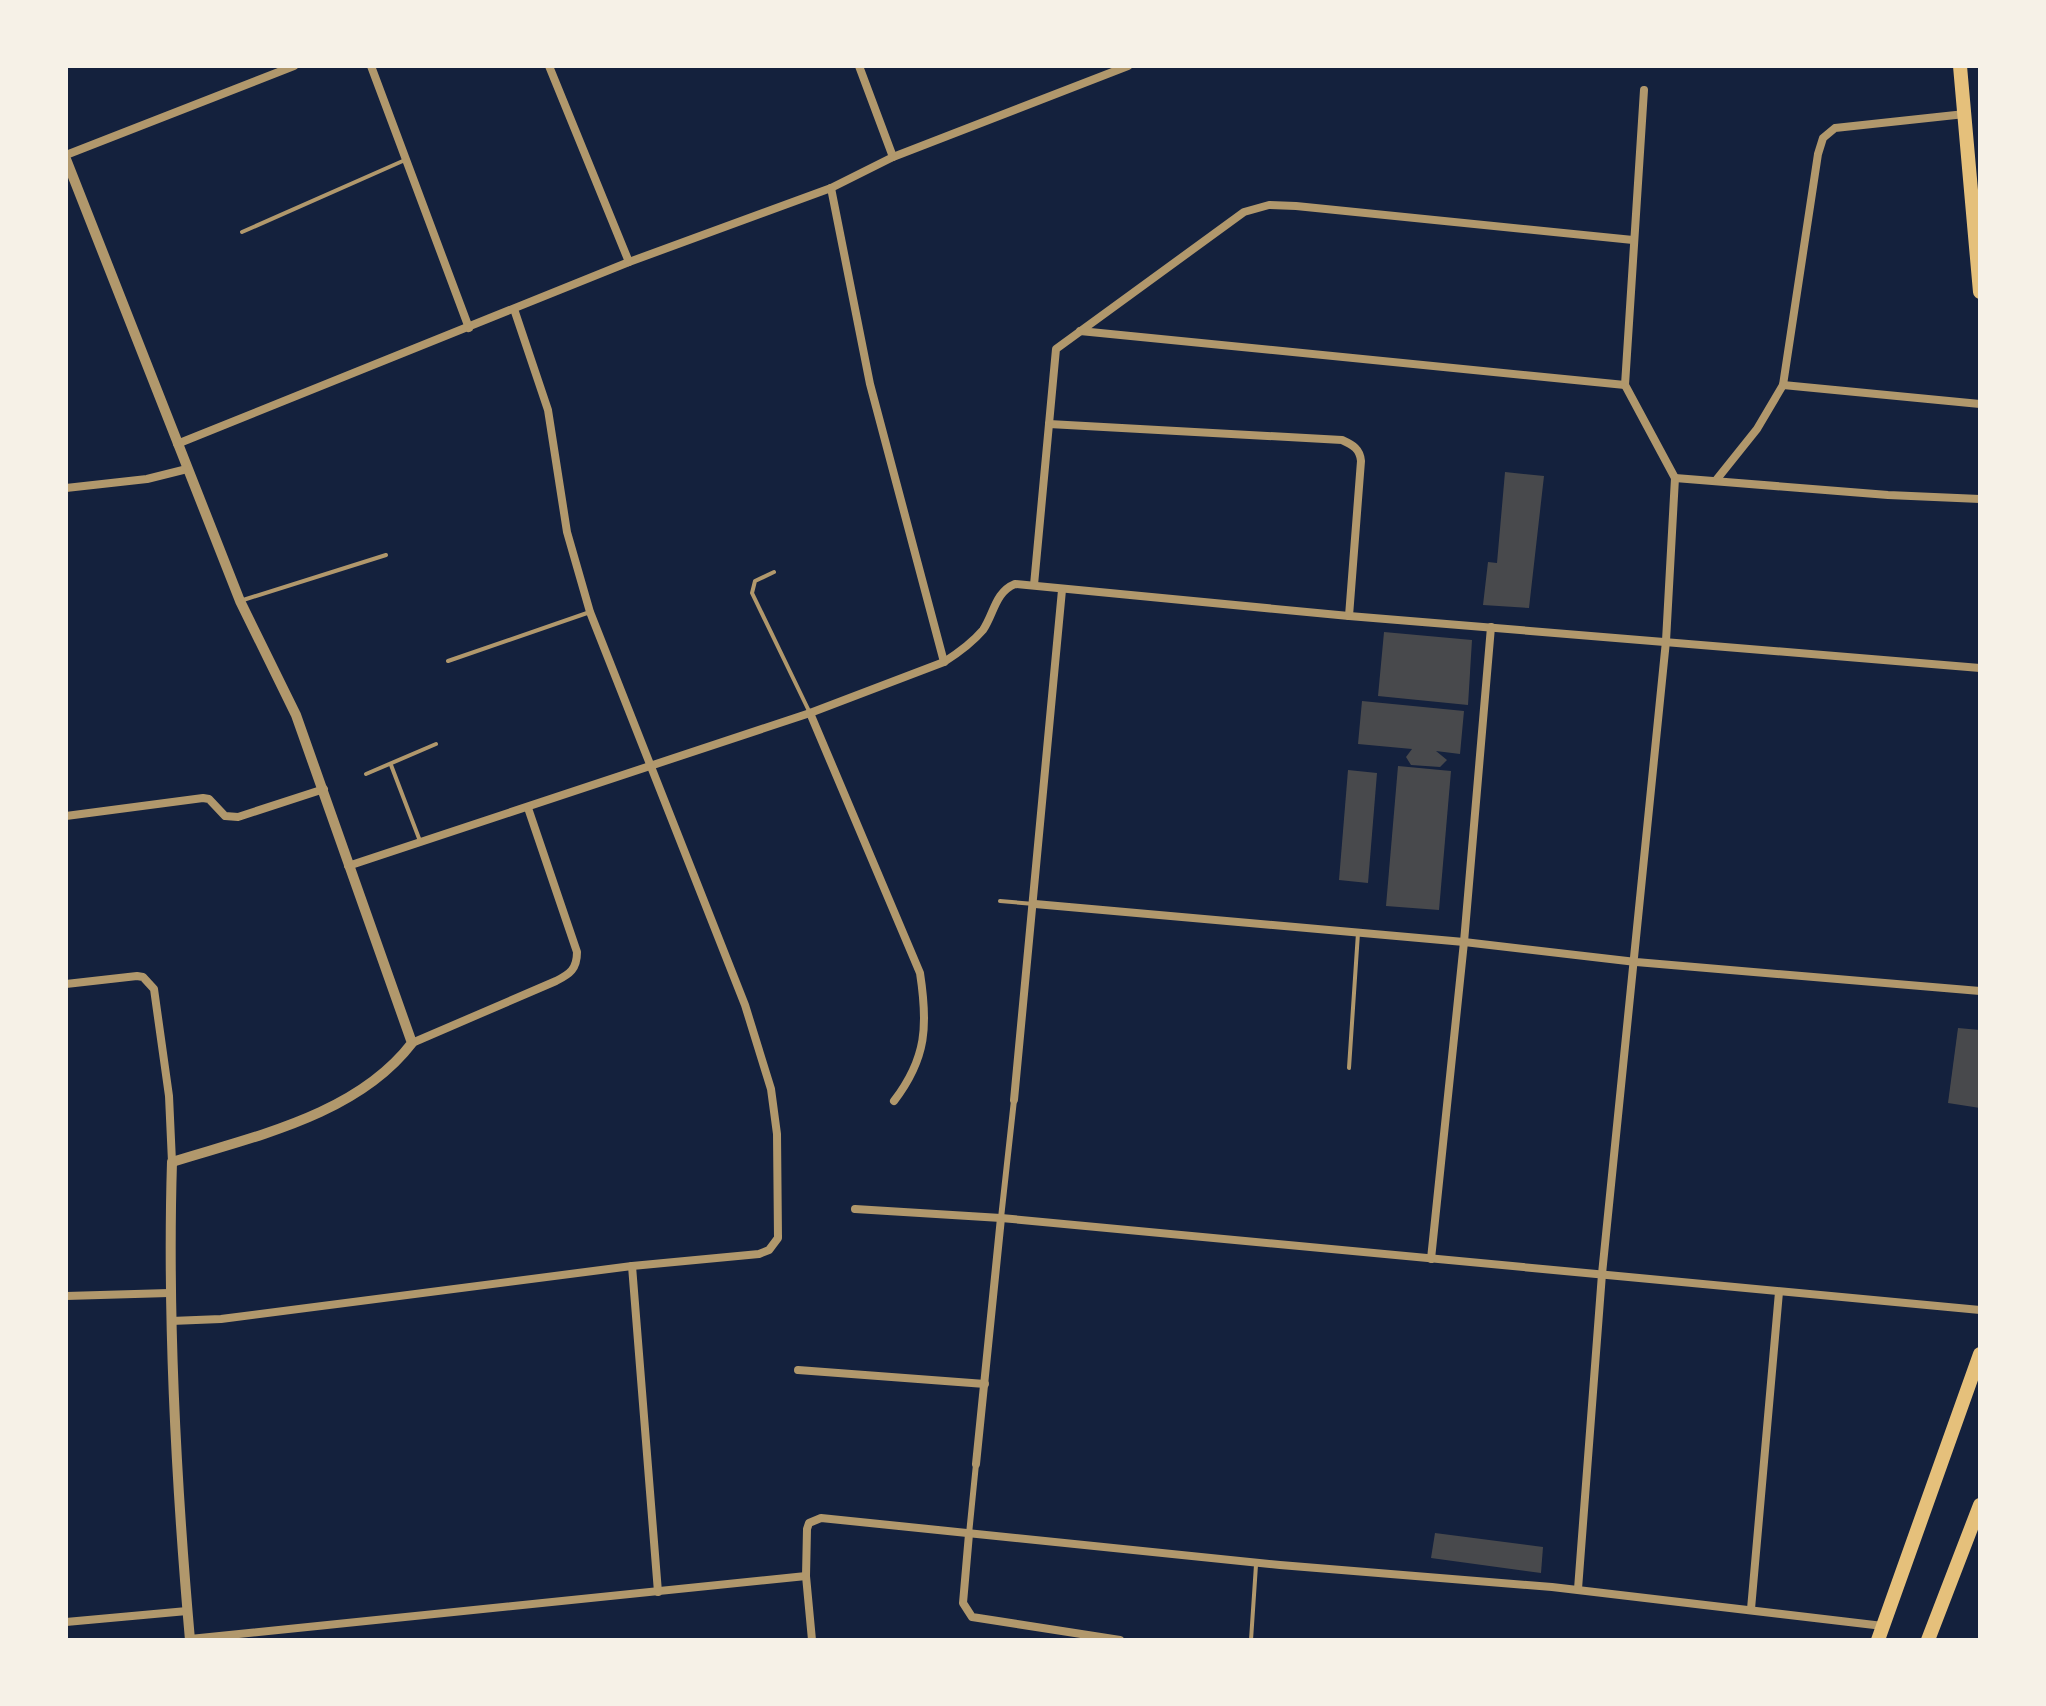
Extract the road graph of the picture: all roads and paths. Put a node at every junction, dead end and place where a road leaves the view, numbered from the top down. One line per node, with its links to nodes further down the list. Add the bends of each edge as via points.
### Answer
1 (294, 66): 9 (street)
2 (371, 66): 11 (street)
3 (549, 66): 15 (street)
4 (859, 66): 10 (street)
5 (1128, 66): 10 (street)
6 (1960, 66): 8 (main road)
7 (1644, 90): 14 (street)
8 (1966, 114): 16 (main road); 21 (street, via 1835,128 1823,138)
9 (66, 157): 24 (street)
10 (893, 157): 12 (street)
11 (406, 160): 13 (lane); 18 (street)
12 (831, 188): 15 (street); 40 (street, via 870,384)
13 (242, 232)
14 (1633, 240): 19 (street, via 1254,206); 20 (street)
15 (629, 262): 17 (street)
16 (1980, 292)
17 (514, 309): 18 (street); 35 (street, via 548,410 567,532)
18 (469, 328): 24 (street)
19 (1079, 331): 20 (street); 23 (street, via 1053,355)
20 (1625, 385): 26 (street)
21 (1783, 385): 22 (street); 27 (street, via 1757,429)
22 (1980, 404)
23 (1049, 424): 32 (street); 36 (street, via 1350,443 1361,461)
24 (177, 444): 25 (street)
25 (187, 469): 28 (street); 34 (street)
26 (1675, 478): 27 (street); 38 (street)
27 (1717, 479): 29 (street)
28 (66, 488)
29 (1980, 499)
30 (386, 555): 34 (lane)
31 (774, 572): 42 (lane, via 751,588)
32 (1034, 585): 33 (street); 40 (street, via 1005,588 985,627)
33 (1062, 590): 36 (street); 53 (street)
34 (240, 601): 47 (street, via 282,681)
35 (590, 612): 39 (lane); 45 (street)
36 (1349, 616): 37 (street)
37 (1491, 627): 38 (street); 55 (street)
38 (1666, 641): 41 (street); 56 (street)
39 (448, 661)
40 (944, 662): 42 (street)
41 (1980, 668)
42 (810, 713): 45 (street); 62 (street, via 920,973 921,1051 914,1074)
43 (436, 744): 44 (lane)
44 (391, 765): 46 (lane); 50 (lane)
45 (650, 766): 48 (street); 67 (street, via 745,1005 771,1089 780,1230 775,1244 759,1254)
46 (366, 774)
47 (324, 789): 49 (street, via 238,817 225,816 203,798); 51 (street)
48 (528, 808): 50 (street); 59 (street, via 577,964 556,981)
49 (66, 816)
50 (420, 843): 51 (street)
51 (348, 866): 59 (street)
52 (1000, 901): 53 (lane)
53 (1035, 904): 54 (street); 61 (street)
54 (1358, 933): 55 (street); 60 (lane)
55 (1464, 942): 56 (street); 66 (street)
56 (1636, 962): 58 (street); 68 (street)
57 (66, 984): 63 (street, via 127,976 149,982 156,996 168,1081)
58 (1980, 991)
59 (412, 1043): 63 (street, via 378,1080 331,1106)
60 (1349, 1068)
61 (1014, 1100): 65 (street)
62 (894, 1101)
63 (172, 1162): 70 (street)
64 (855, 1209): 65 (street)
65 (1001, 1218): 66 (street); 76 (street)
66 (1431, 1259): 68 (street)
67 (632, 1266): 73 (street, via 327,1307); 83 (street)
68 (1602, 1274): 69 (street); 82 (street)
69 (1779, 1292): 72 (street); 84 (street)
70 (169, 1293): 71 (street); 73 (street)
71 (66, 1296)
72 (1980, 1310)
73 (171, 1321): 85 (street)
74 (1980, 1354): 87 (main road)
75 (798, 1370): 76 (street)
76 (985, 1384): 77 (street)
77 (976, 1464): 79 (street)
78 (1980, 1505): 92 (main road)
79 (969, 1534): 80 (street); 81 (street, via 813,1520 807,1529); 90 (street, via 965,1610 978,1620)
80 (1256, 1563): 82 (street); 91 (lane)
81 (806, 1576): 83 (street); 89 (street)
82 (1578, 1589): 84 (street)
83 (658, 1592): 88 (street)
84 (1751, 1609): 87 (street)
85 (187, 1611): 86 (street); 88 (street)
86 (66, 1622)
87 (1880, 1633)
88 (190, 1639)
89 (812, 1640)
90 (1120, 1640)
91 (1251, 1640)
92 (1928, 1640)

